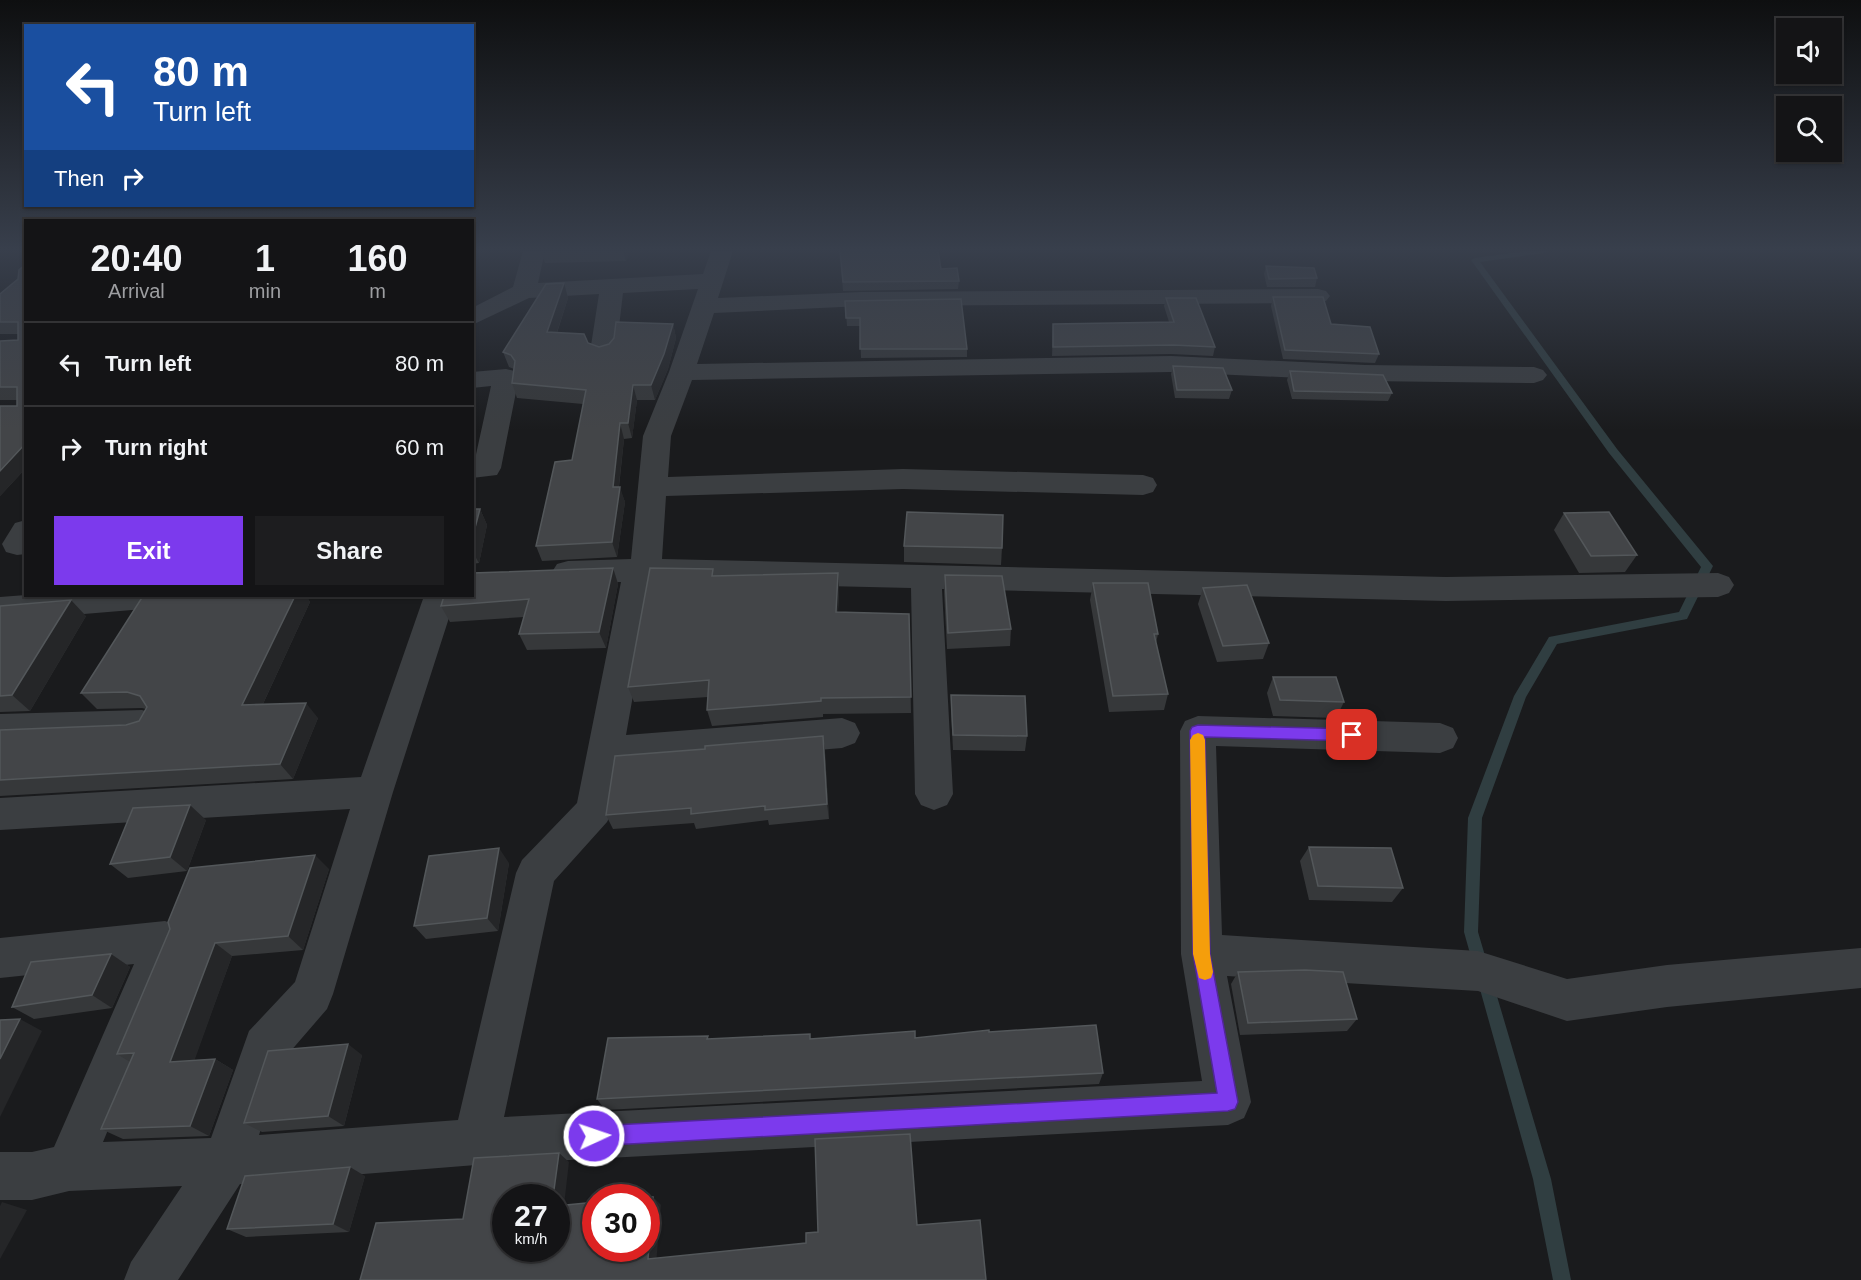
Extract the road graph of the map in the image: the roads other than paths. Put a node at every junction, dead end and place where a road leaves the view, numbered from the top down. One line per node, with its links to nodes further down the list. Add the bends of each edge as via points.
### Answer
1 (609, 311): 3 (street)
2 (702, 311): 4 (street)
3 (603, 352)
4 (682, 372): 5 (street, via 1171,364 1365,373); 9 (street, via 657,436)
5 (1534, 375)
6 (474, 380): 7 (street, via 506,377 487,468)
7 (474, 469)
8 (1143, 485): 9 (street, via 903,479)
9 (652, 488): 12 (street, via 646,561)
10 (24, 533): 11 (street, via 17,544)
11 (24, 543)
12 (639, 570): 13 (street); 14 (street); 23 (street)
13 (536, 573)
14 (926, 576): 15 (street, via 1446,589); 25 (street)
15 (1718, 585)
16 (144, 597): 18 (street)
17 (440, 597): 24 (street)
18 (0, 609)
19 (142, 723): 20 (street)
20 (0, 729)
21 (842, 733): 23 (street)
22 (1440, 738): 27 (street, via 1198,731)
23 (604, 752): 30 (street, via 594,810 536,873)
24 (374, 792): 26 (street); 31 (street, via 312,994 265,1047)
25 (934, 794)
26 (0, 814)
27 (1202, 954): 29 (street, via 1478,971 1567,1000 1667,986); 30 (street, via 1228,1102)
28 (0, 958): 32 (street, via 165,941)
29 (1861, 968)
30 (476, 1142): 31 (street)
31 (227, 1161): 32 (street); 34 (street)
32 (69, 1167): 33 (street, via 32,1176)
33 (0, 1176)
34 (149, 1280)

